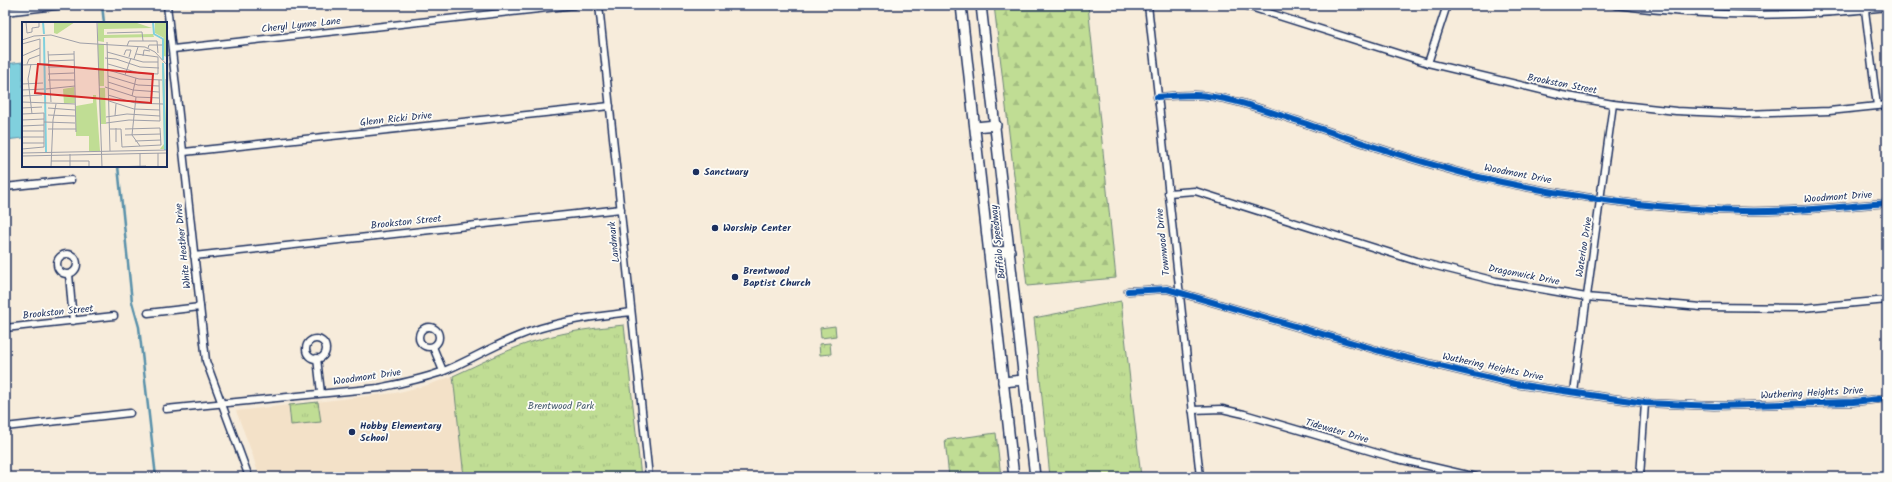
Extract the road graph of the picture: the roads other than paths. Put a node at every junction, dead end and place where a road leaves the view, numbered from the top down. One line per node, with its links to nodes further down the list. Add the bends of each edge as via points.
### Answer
1 (64, 5): 11 (street)
2 (167, 5): 15 (street, White Heather Drive)
3 (575, 5): 15 (street, Cheryl Lynne Lane)
4 (599, 5): 20 (street, Landmark)
5 (961, 5): 23 (main road, Buffalo Speedway)
6 (981, 5): 22 (main road, Buffalo Speedway)
7 (1148, 5): 17 (street, Townwood Drive)
8 (1244, 5): 16 (street, Brookston Street)
9 (1447, 5): 16 (street)
10 (1615, 5): 13 (street, via 1713,15 1801,15)
11 (43, 6): 14 (street)
12 (1887, 8): 13 (street)
13 (1866, 10): 21 (street)
14 (5, 12)
15 (173, 49): 24 (street, White Heather Drive)
16 (1428, 63): 18 (street, Brookston Street, via 1562,95)
17 (1157, 97): 27 (street, Townwood Drive); 28 (street, Woodmont Drive, via 1195,95 1236,101 1473,176)
18 (1613, 104): 21 (street, Brookston Street, via 1676,111 1744,114 1829,111); 28 (street, Waterloo Drive)
19 (1887, 105): 21 (street, Brookston Street)
20 (610, 106): 24 (street, Glenn Ricki Drive); 30 (street, Landmark)
21 (1877, 106)
22 (996, 125): 23 (main road); 31 (main road, Buffalo Speedway)
23 (975, 127): 32 (main road, Buffalo Speedway)
24 (184, 152): 33 (street, White Heather Drive)
25 (71, 180): 26 (street)
26 (5, 187)
27 (1168, 193): 36 (street, Townwood Drive); 37 (street, Dragonwick Drive, via 1195,192 1416,261 1496,281)
28 (1601, 199): 29 (street, Woodmont Drive, via 1659,207 1742,211); 37 (street, Waterloo Drive)
29 (1887, 204)
30 (621, 209): 33 (street, Brookston Street); 40 (street, Landmark)
31 (1010, 251): 32 (main road); 48 (main road, Buffalo Speedway)
32 (989, 253): 49 (main road, Buffalo Speedway)
33 (194, 256): 39 (street, White Heather Drive)
34 (69, 274): 43 (street)
35 (1128, 291): 36 (street, Wuthering Heights Drive, via 1167,289)
36 (1178, 292): 50 (street, Wuthering Heights Drive, via 1394,355 1515,384); 56 (street, Townwood Drive)
37 (1586, 297): 38 (street, Dragonwick Drive, via 1708,307 1803,308); 50 (street, Waterloo Drive)
38 (1887, 300)
39 (200, 307): 41 (street); 53 (street, White Heather Drive, via 206,361)
40 (632, 312): 47 (street, Woodmont Drive, via 577,319 539,329); 60 (street, Landmark)
41 (148, 313)
42 (114, 316): 43 (street, Brookston Street)
43 (73, 321): 44 (street, Brookston Street)
44 (5, 328)
45 (433, 347): 47 (street)
46 (317, 358): 51 (street)
47 (443, 371): 51 (street, Woodmont Drive, via 379,388)
48 (1024, 380): 49 (main road); 62 (main road, Buffalo Speedway)
49 (1003, 382): 61 (main road, Buffalo Speedway)
50 (1574, 392): 54 (street, Wuthering Heights Drive)
51 (321, 393): 53 (street, Woodmont Drive)
52 (1887, 398): 54 (street, Wuthering Heights Drive, via 1763,406)
53 (220, 403): 55 (street, Woodmont Drive); 59 (street, White Heather Drive)
54 (1645, 403): 65 (street)
55 (166, 409)
56 (1192, 410): 63 (street, Townwood Drive); 64 (street, Tidewater Drive, via 1222,409 1244,414 1394,458)
57 (130, 413): 58 (street)
58 (5, 427)
59 (249, 477)
60 (649, 477)
61 (1014, 477)
62 (1035, 477)
63 (1200, 477)
64 (1476, 477)
65 (1640, 477)

